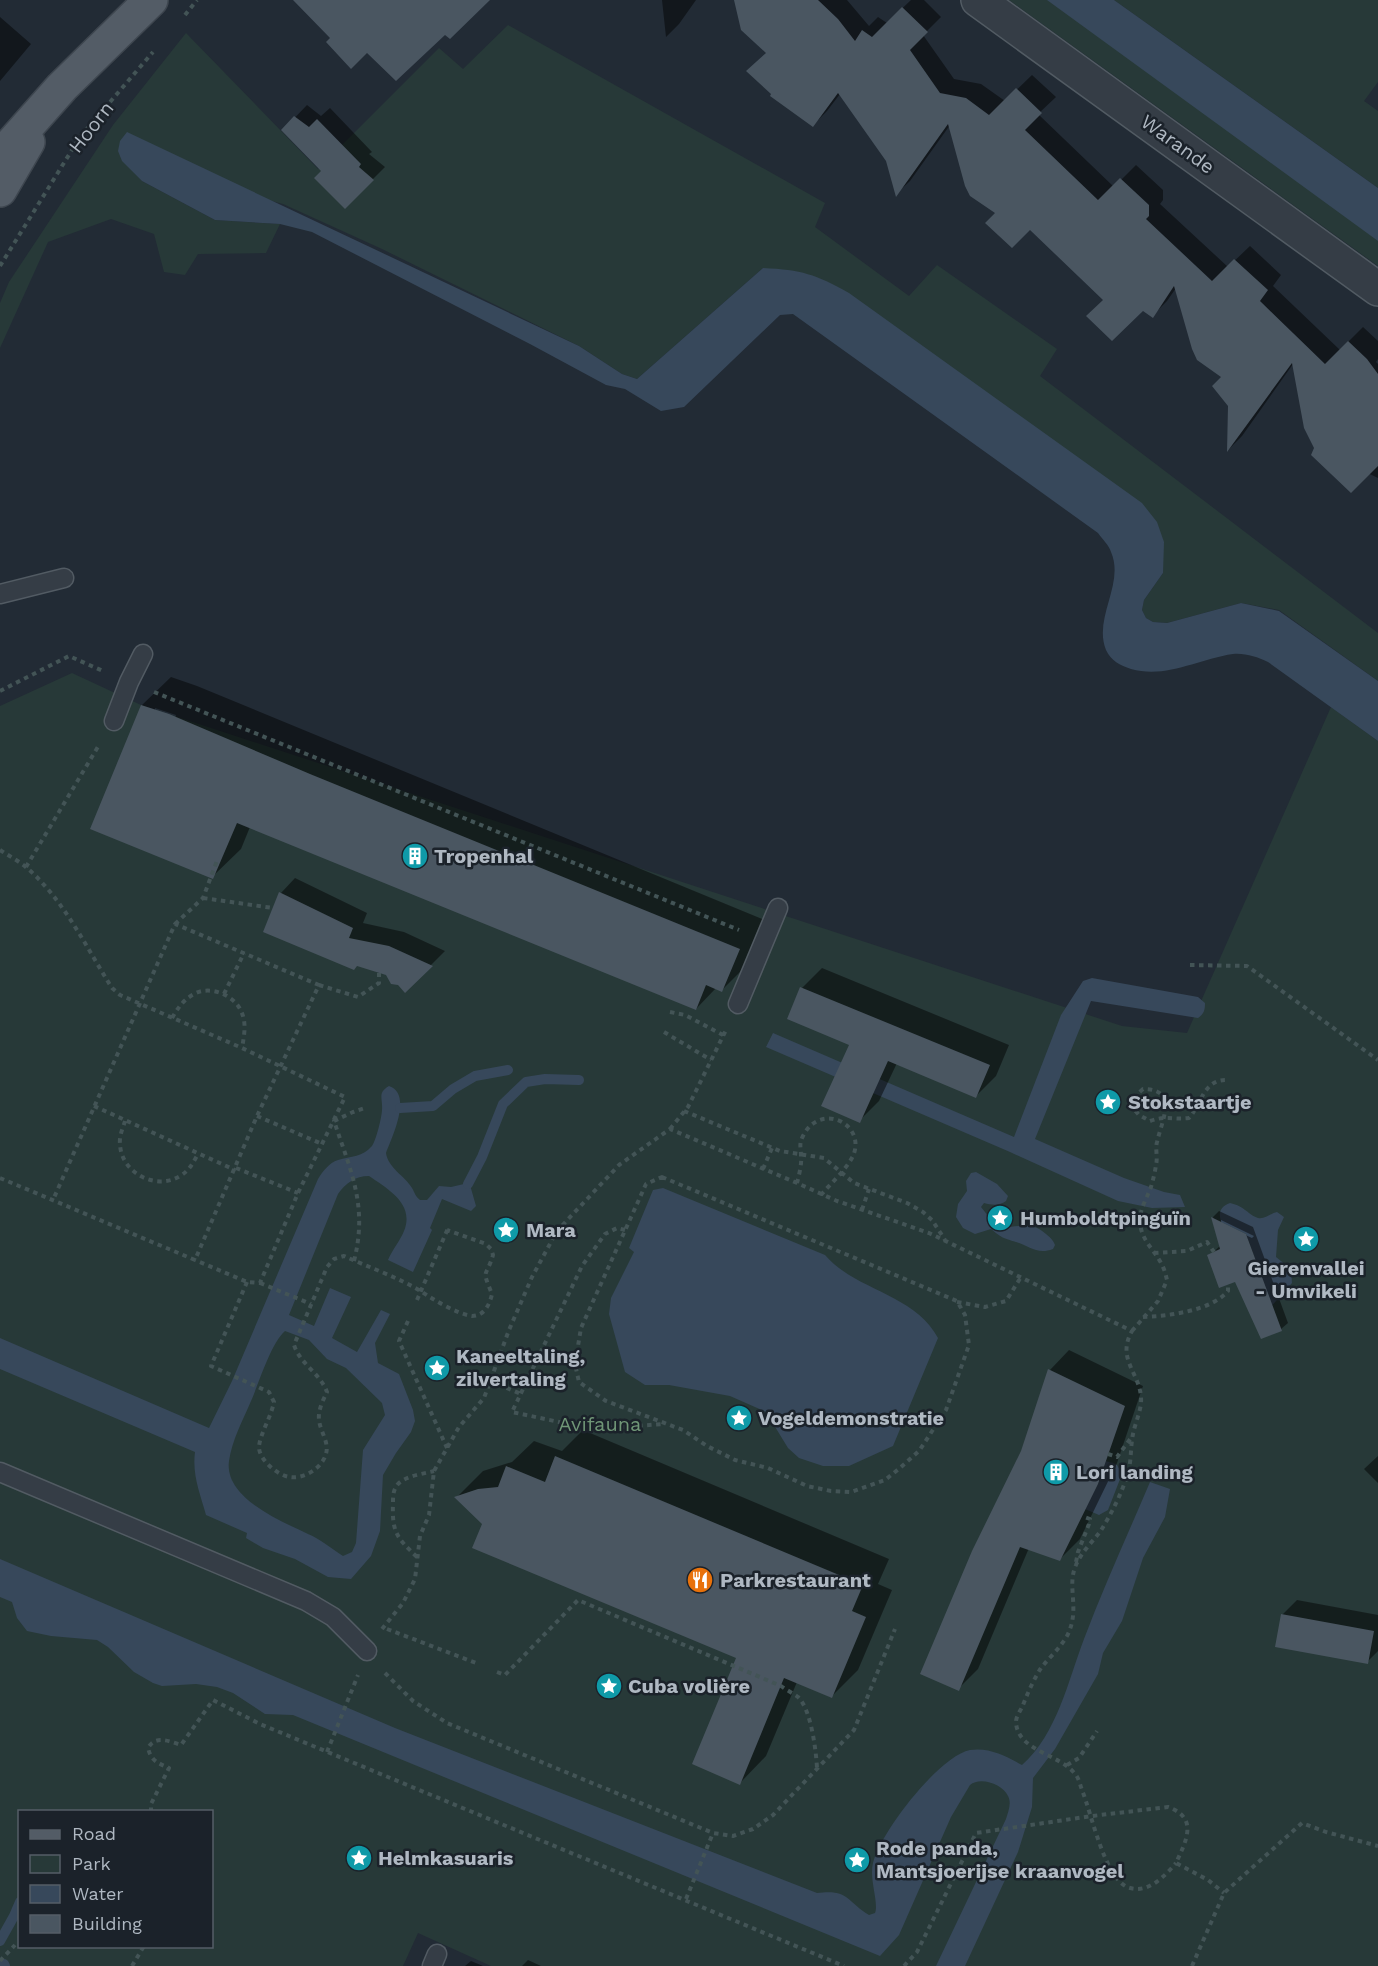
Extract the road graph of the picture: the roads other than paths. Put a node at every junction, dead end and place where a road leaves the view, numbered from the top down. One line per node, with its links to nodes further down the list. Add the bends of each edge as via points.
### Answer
1 (151, 0): 3 (main road)
2 (978, 0): 6 (street, Warande)
3 (62, 87): 4 (main road); 5 (main road)
4 (0, 157)
5 (0, 190)
6 (1378, 289)
7 (64, 578): 8 (lane)
8 (0, 594)
9 (143, 654): 10 (lane)
10 (114, 721)
11 (778, 908): 12 (lane)
12 (738, 1004)
13 (0, 1472): 14 (lane, via 306,1601 333,1617)
14 (367, 1651)

